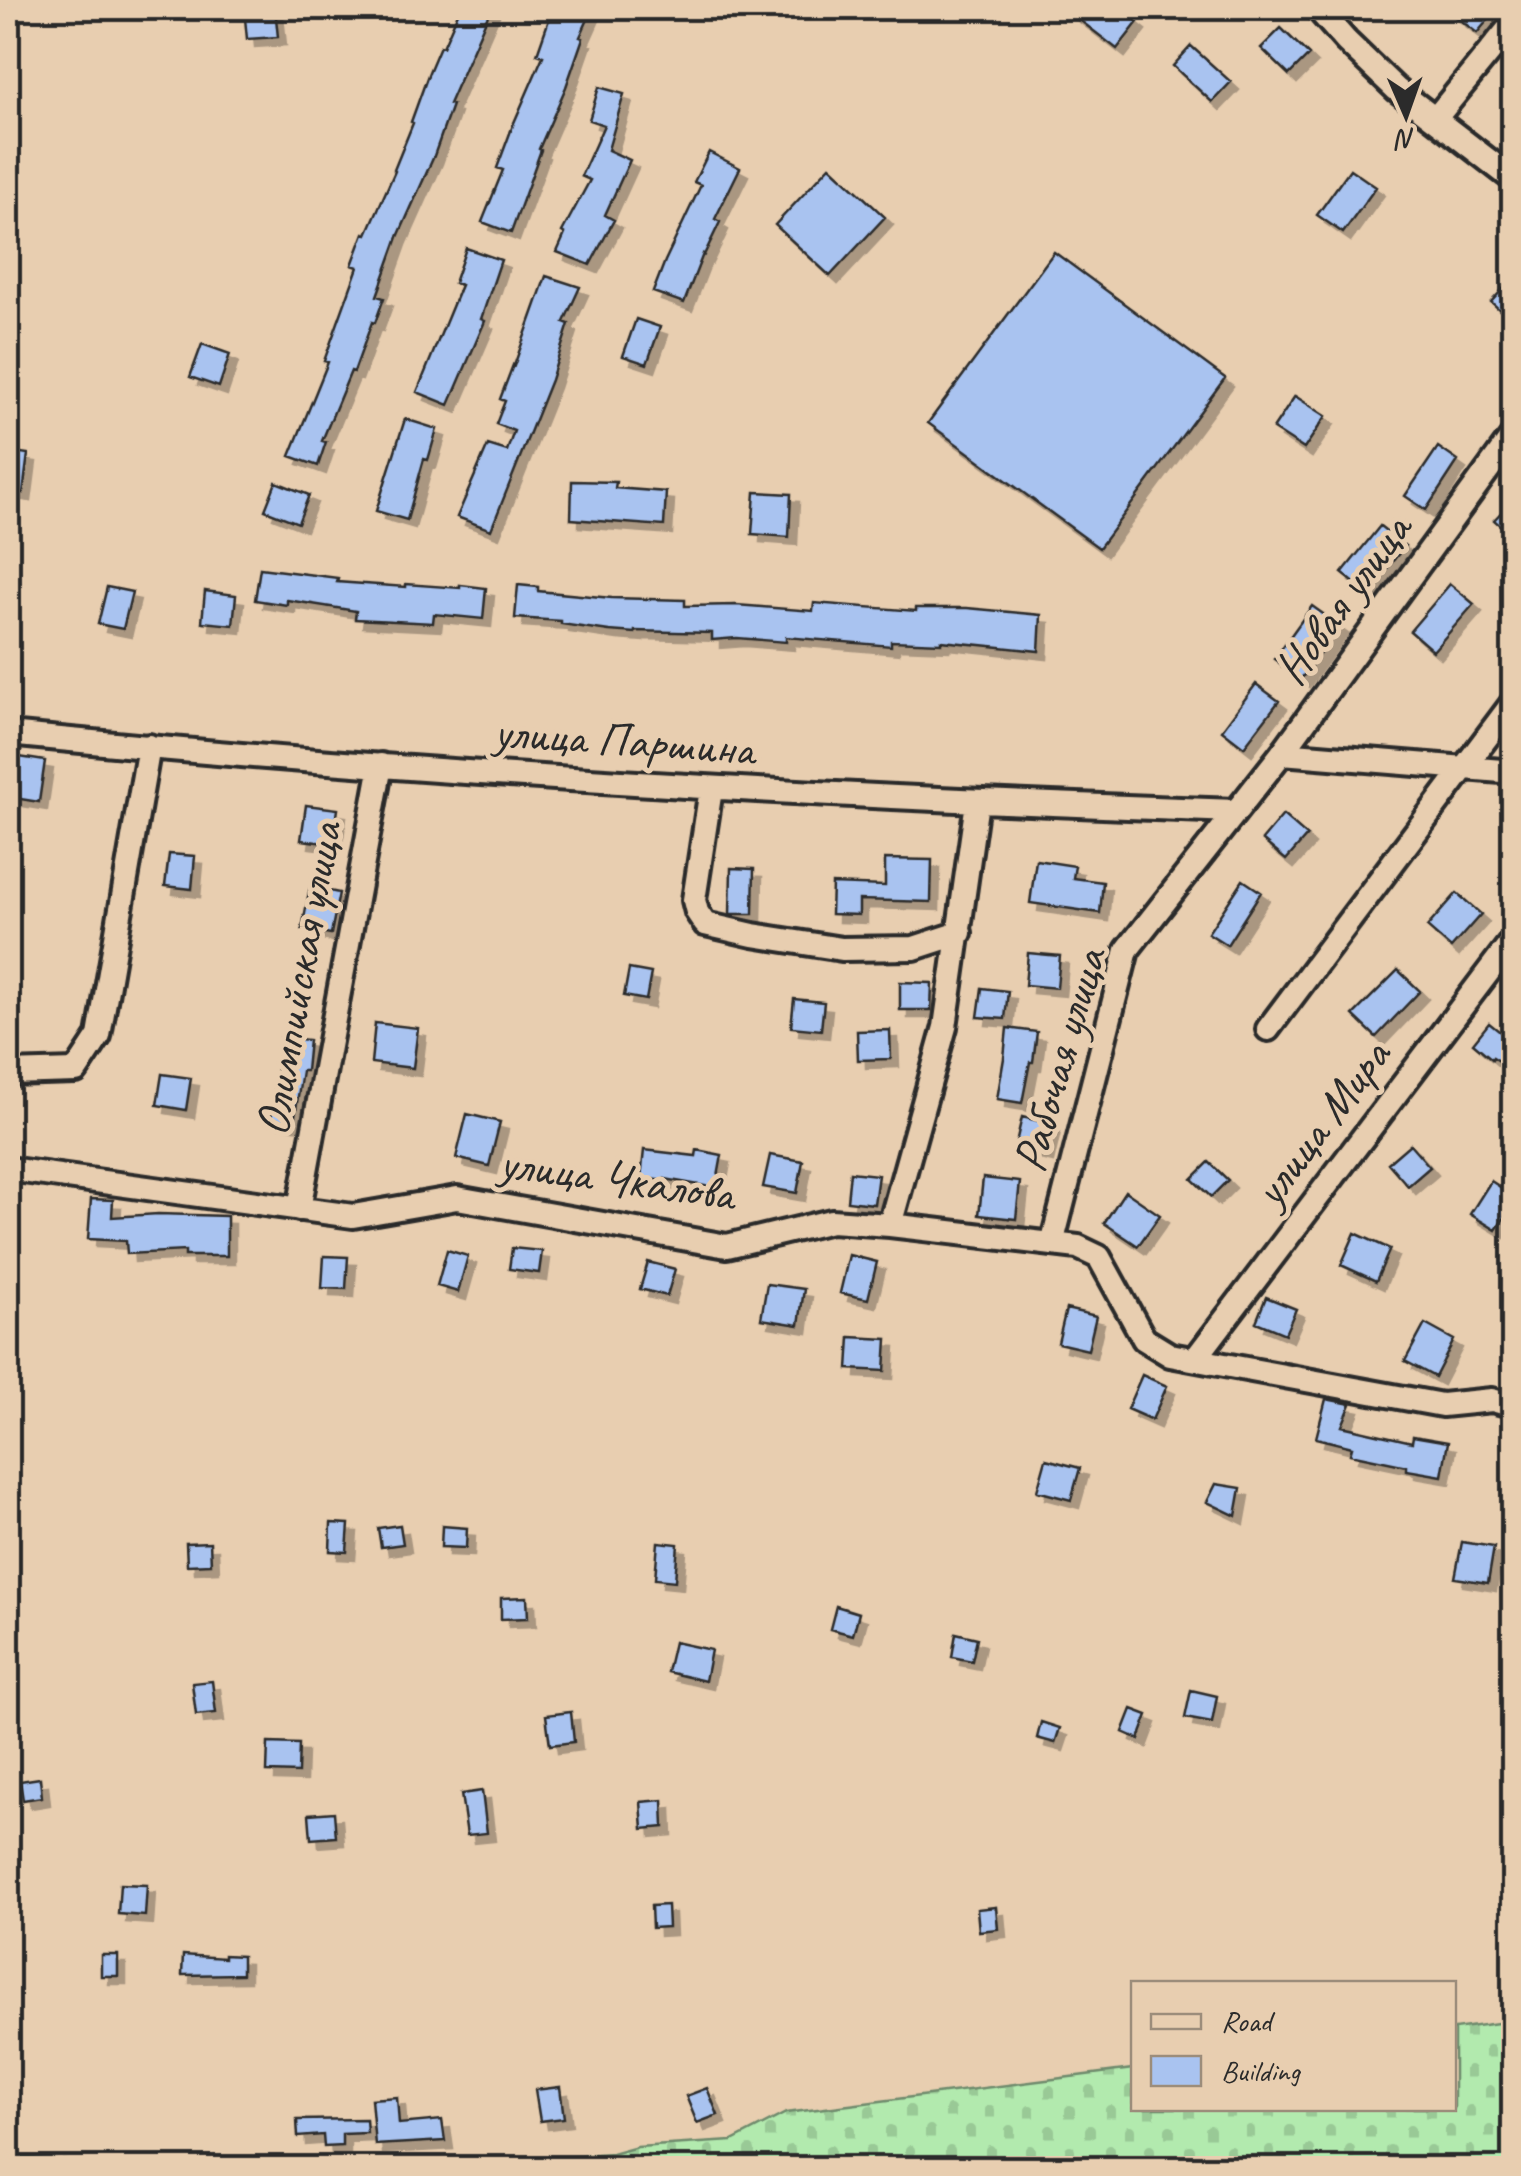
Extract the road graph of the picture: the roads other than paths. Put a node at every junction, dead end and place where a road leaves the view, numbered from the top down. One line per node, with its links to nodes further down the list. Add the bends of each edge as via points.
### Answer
1 (1317, 8): 3 (street)
2 (1514, 22): 3 (street)
3 (1435, 119): 4 (street)
4 (1514, 180)
5 (1514, 434): 9 (street, Новая улица)
6 (1514, 701): 11 (street)
7 (8, 734): 8 (street, улица Паршина)
8 (149, 746): 10 (street, улица Паршина); 19 (street, via 99,1036 76,1071)
9 (1282, 753): 11 (street); 15 (street, Новая улица)
10 (381, 766): 13 (street, улица Паршина); 21 (street, Олимпийская улица)
11 (1464, 767): 12 (street); 18 (street)
12 (1514, 772)
13 (711, 789): 14 (street, улица Паршина); 16 (street, via 694,900 705,924 842,950 914,948)
14 (977, 802): 15 (street, улица Паршина); 16 (street)
15 (1236, 812): 23 (street, Рабочая улица, via 1127,950)
16 (960, 933): 22 (street, via 945,1026)
17 (1514, 938): 24 (street, улица Мира)
18 (1268, 1029)
19 (8, 1073)
20 (14, 1168): 21 (street, улица Чкалова)
21 (299, 1209): 22 (street, улица Чкалова, via 353,1216 457,1198 727,1246 831,1221)
22 (890, 1225): 23 (street, улица Чкалова)
23 (1052, 1244): 24 (street, улица Чкалова, via 1078,1246 1099,1258 1144,1339 1170,1354)
24 (1196, 1358): 25 (street, улица Чкалова, via 1442,1405 1492,1400)
25 (1514, 1406)

